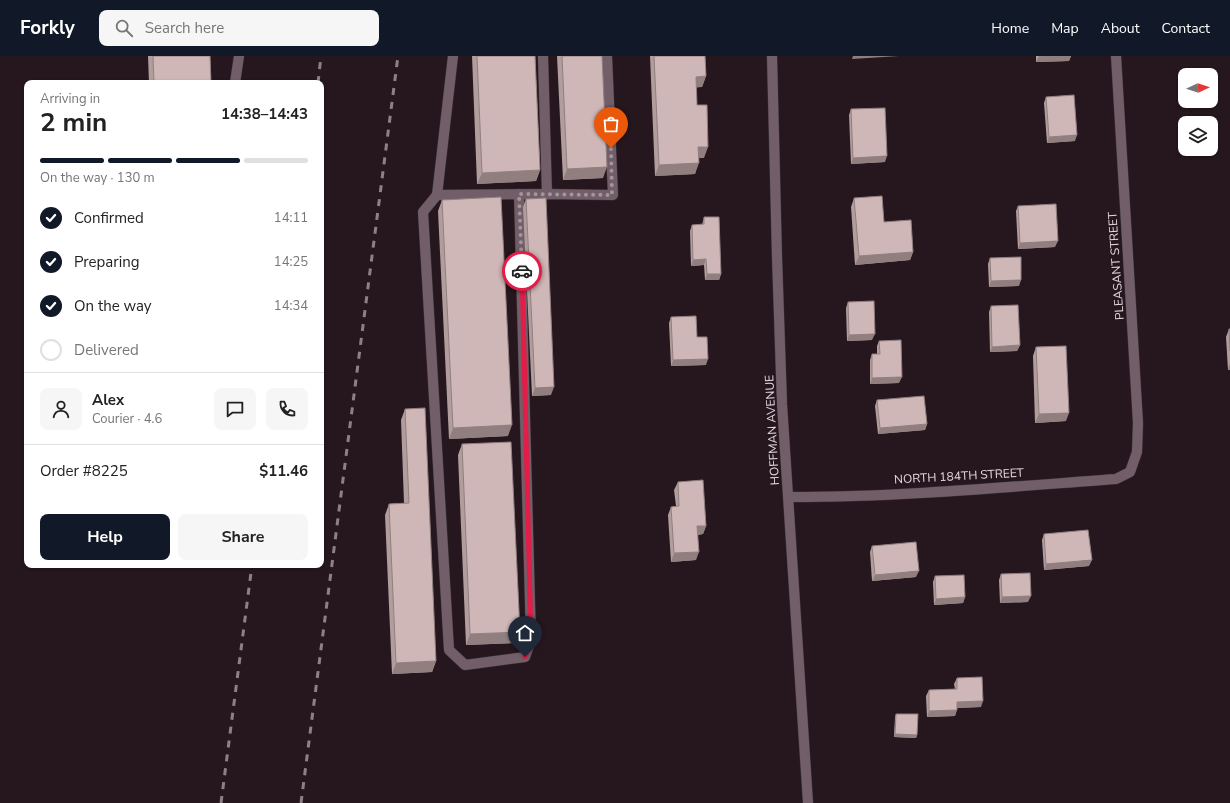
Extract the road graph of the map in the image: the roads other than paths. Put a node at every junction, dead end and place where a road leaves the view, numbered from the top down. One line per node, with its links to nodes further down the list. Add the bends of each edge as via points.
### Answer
1 (239, 56): 7 (street)
2 (453, 56): 10 (street)
3 (543, 56): 9 (street)
4 (607, 56): 9 (street, via 612,195)
5 (772, 56): 12 (street, HOFFMAN AVENUE, via 782,404)
6 (1116, 56): 11 (street, PLEASANT STREET, via 1138,423 1137,452)
7 (235, 80)
8 (519, 194): 9 (street); 10 (street); 10 (street, via 531,640 525,657 465,665 449,650 423,212)
9 (547, 194)
10 (437, 195)
11 (1130, 472): 12 (street, NORTH 184TH STREET, via 1116,479 1008,487)
12 (788, 497): 13 (street, HOFFMAN AVENUE)
13 (808, 803)

